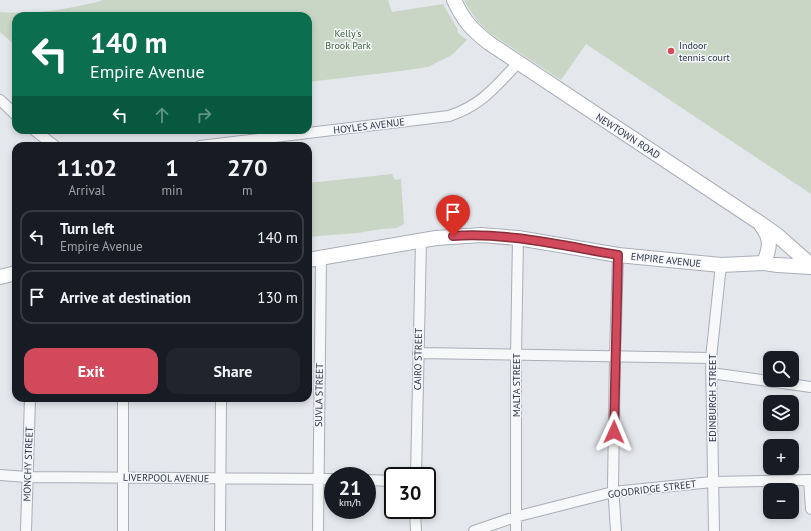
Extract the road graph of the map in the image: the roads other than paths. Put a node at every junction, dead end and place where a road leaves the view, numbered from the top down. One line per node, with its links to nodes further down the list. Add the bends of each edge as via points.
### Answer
1 (454, 0): 2 (street, NEWTOWN ROAD, via 463,19 475,32)
2 (518, 62): 5 (street, HOYLES AVENUE, via 485,97 469,108 449,116); 10 (street, NEWTOWN ROAD)
3 (0, 100): 4 (street)
4 (12, 111)
5 (312, 133)
6 (38, 134): 8 (street)
7 (300, 134): 9 (street, HOYLES AVENUE)
8 (46, 142)
9 (233, 142)
10 (760, 223): 15 (street, via 769,240); 17 (street, NEWTOWN ROAD)
11 (518, 238): 12 (street, EMPIRE AVENUE, via 466,236); 13 (street, EMPIRE AVENUE); 21 (street, MALTA STREET)
12 (421, 241): 14 (street, EMPIRE AVENUE); 20 (street, CAIRO STREET)
13 (618, 255): 16 (street, EMPIRE AVENUE); 22 (street)
14 (315, 259): 34 (street, SUVLA STREET)
15 (764, 263): 16 (street, EMPIRE AVENUE); 17 (street, EMPIRE AVENUE)
16 (721, 265): 23 (street, EDINBURGH STREET)
17 (811, 266)
18 (12, 274): 19 (street)
19 (0, 277)
20 (418, 353): 21 (street); 29 (street, CAIRO STREET)
21 (516, 355): 22 (street); 40 (street, MALTA STREET)
22 (615, 356): 23 (street); 38 (street)
23 (711, 358): 24 (street, EDINBURGH STREET)
24 (711, 373): 25 (street); 37 (street, EDINBURGH STREET)
25 (811, 388)
26 (30, 402): 31 (street, MONCHY STREET)
27 (123, 402): 32 (street)
28 (221, 402): 33 (street)
29 (416, 467)
30 (0, 475): 31 (street, LIVERPOOL AVENUE)
31 (27, 477): 32 (street, LIVERPOOL AVENUE); 42 (street, MONCHY STREET)
32 (123, 477): 33 (street, LIVERPOOL AVENUE); 43 (street)
33 (220, 479): 34 (street, LIVERPOOL AVENUE); 44 (street)
34 (318, 479): 35 (street, LIVERPOOL AVENUE); 45 (street, SUVLA STREET)
35 (324, 479)
36 (810, 480): 37 (street, GOODRIDGE STREET); 39 (street)
37 (712, 482): 38 (street, GOODRIDGE STREET); 50 (street, EDINBURGH STREET)
38 (613, 492): 40 (street, GOODRIDGE STREET); 49 (street)
39 (811, 509)
40 (515, 517): 47 (street, GOODRIDGE STREET); 48 (street, MALTA STREET)
41 (415, 519): 46 (street)
42 (26, 531)
43 (123, 531)
44 (220, 531)
45 (318, 531)
46 (416, 531)
47 (474, 531)
48 (516, 531)
49 (616, 531)
50 (714, 531)

